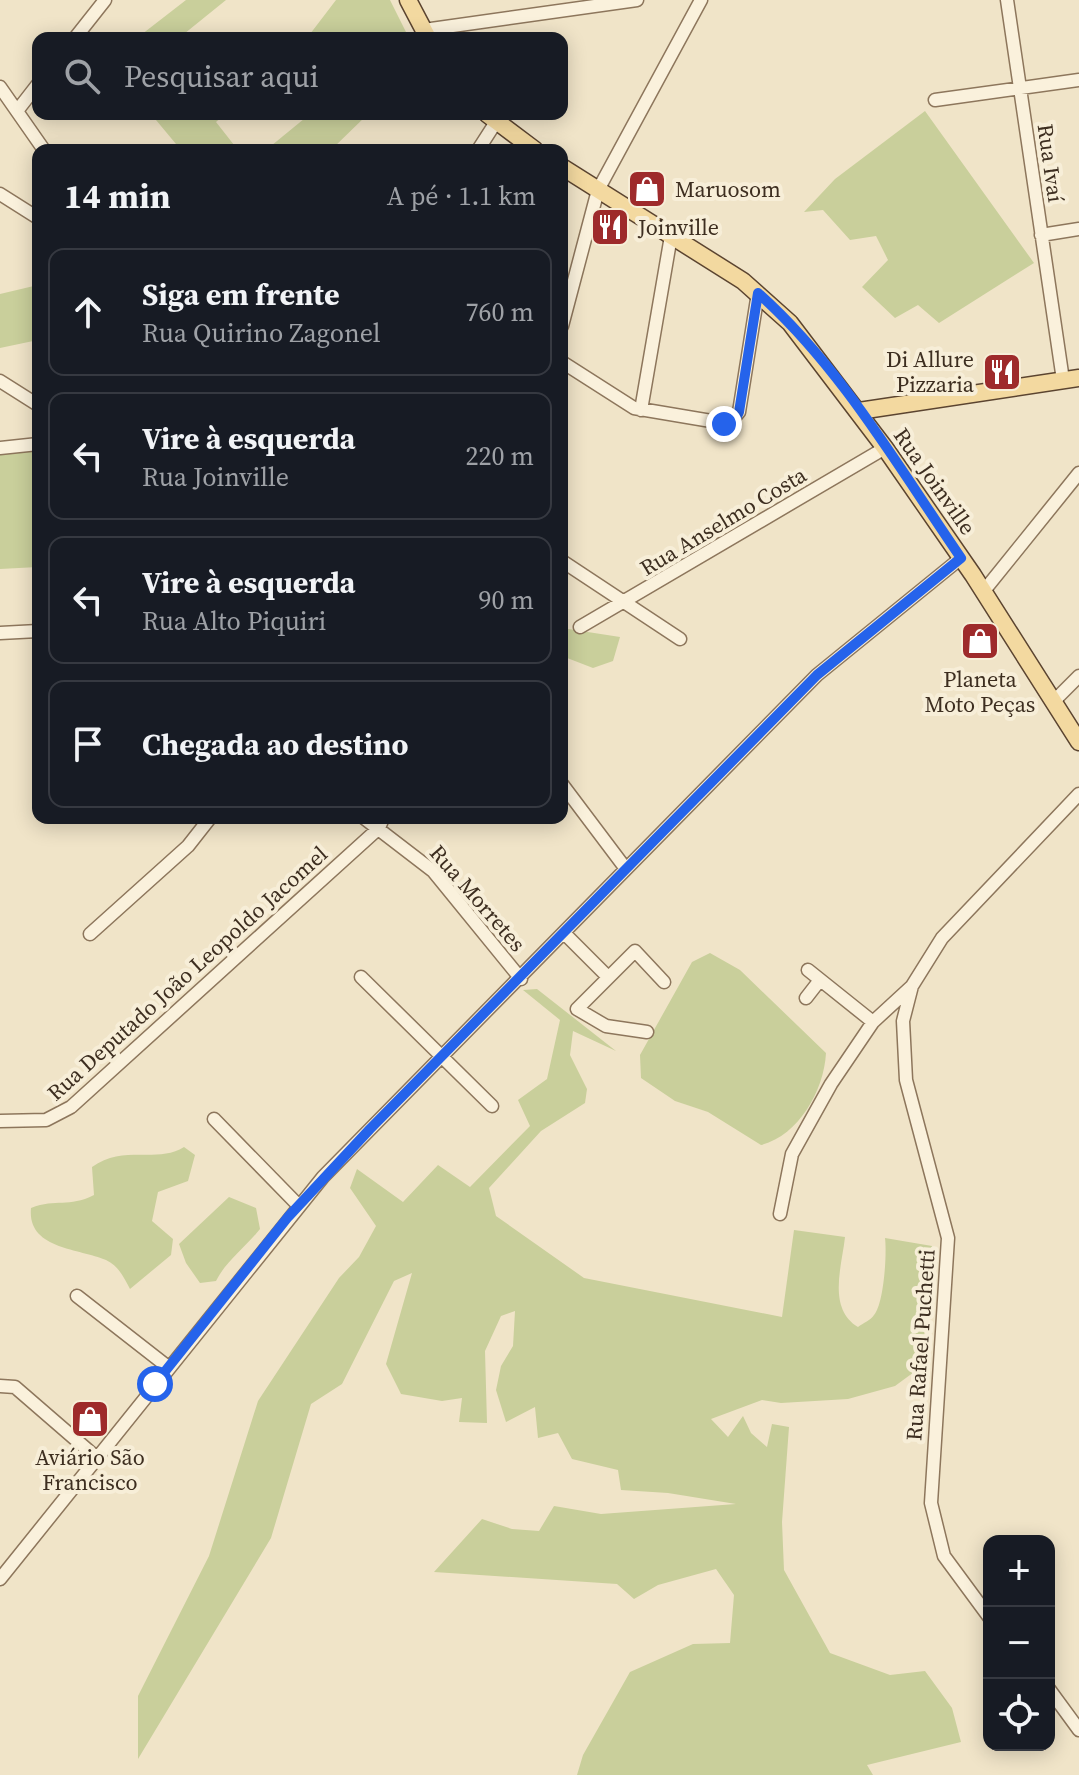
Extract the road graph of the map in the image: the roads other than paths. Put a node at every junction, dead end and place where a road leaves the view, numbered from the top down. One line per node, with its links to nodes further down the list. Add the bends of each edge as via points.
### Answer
1 (105, 0): 6 (street)
2 (408, 0): 7 (main road)
3 (637, 0): 8 (street)
4 (701, 0): 21 (street)
5 (1007, 0): 11 (street, Rua Ivaí)
6 (80, 32)
7 (425, 32)
8 (438, 32)
9 (1079, 80): 11 (street)
10 (0, 87): 14 (street)
11 (1020, 88): 13 (street); 25 (street, Rua Ivaí)
12 (32, 92): 14 (street)
13 (935, 100)
14 (17, 111): 17 (street)
15 (491, 120): 18 (street)
16 (495, 120): 19 (main road)
17 (40, 144)
18 (481, 144)
19 (527, 144)
20 (568, 171): 21 (main road, Rua Joinville)
21 (598, 190): 26 (main road, Rua Joinville); 28 (street)
22 (0, 194): 23 (street)
23 (32, 214)
24 (1079, 229): 25 (street)
25 (1041, 235): 30 (street, Rua Ivaí)
26 (671, 236): 27 (main road, Rua Joinville); 33 (street)
27 (758, 293): 33 (street, via 734,422); 34 (main road, Rua Joinville, via 790,323)
28 (568, 303)
29 (568, 366): 33 (street, via 621,403)
30 (1071, 379): 34 (main road)
31 (0, 381): 32 (street)
32 (32, 401)
33 (641, 410)
34 (859, 411): 37 (main road, Rua Joinville)
35 (32, 445): 36 (street)
36 (0, 448)
37 (885, 448): 39 (main road, Rua Joinville); 42 (street, Rua Anselmo Costa)
38 (1079, 473): 41 (street)
39 (961, 558): 41 (main road, Rua Joinville); 55 (street, via 817,675)
40 (568, 565): 42 (street)
41 (983, 592): 48 (main road, Rua Joinville)
42 (624, 602): 43 (street, Rua Anselmo Costa); 46 (street)
43 (580, 627)
44 (32, 631): 45 (street)
45 (0, 633)
46 (680, 639)
47 (1079, 676): 48 (street)
48 (1054, 701): 49 (main road, Rua Joinville)
49 (1079, 742)
50 (568, 792): 55 (street)
51 (1079, 794): 64 (street, Rua Rafael Puchetti, via 942,938)
52 (205, 824): 57 (street)
53 (380, 824): 71 (street, Rua Deputado João Leopoldo Jacomel, via 71,1107 46,1120)
54 (382, 824): 61 (street, Rua Morretes, via 441,879)
55 (626, 869): 56 (street)
56 (564, 933): 60 (street); 61 (street)
57 (90, 934)
58 (808, 970): 62 (street)
59 (361, 977): 68 (street)
60 (608, 977): 63 (street, via 635,951); 67 (street, via 577,1009 606,1026)
61 (521, 979): 68 (street)
62 (820, 980): 65 (street); 66 (street)
63 (664, 982)
64 (912, 986): 66 (street); 79 (street, Rua Rafael Puchetti, via 903,1021 904,1069 948,1238 931,1503 944,1556)
65 (806, 998)
66 (873, 1022): 73 (street, via 796,1146)
67 (647, 1032)
68 (442, 1057): 69 (street); 72 (street)
69 (492, 1106)
70 (214, 1119): 72 (street)
71 (0, 1121)
72 (298, 1205): 75 (street)
73 (780, 1214)
74 (77, 1296): 75 (street)
75 (168, 1367): 77 (street)
76 (0, 1386): 77 (street, via 15,1387)
77 (97, 1458): 78 (street)
78 (0, 1579)
79 (983, 1609)
80 (1055, 1697): 81 (street)
81 (1079, 1730)

